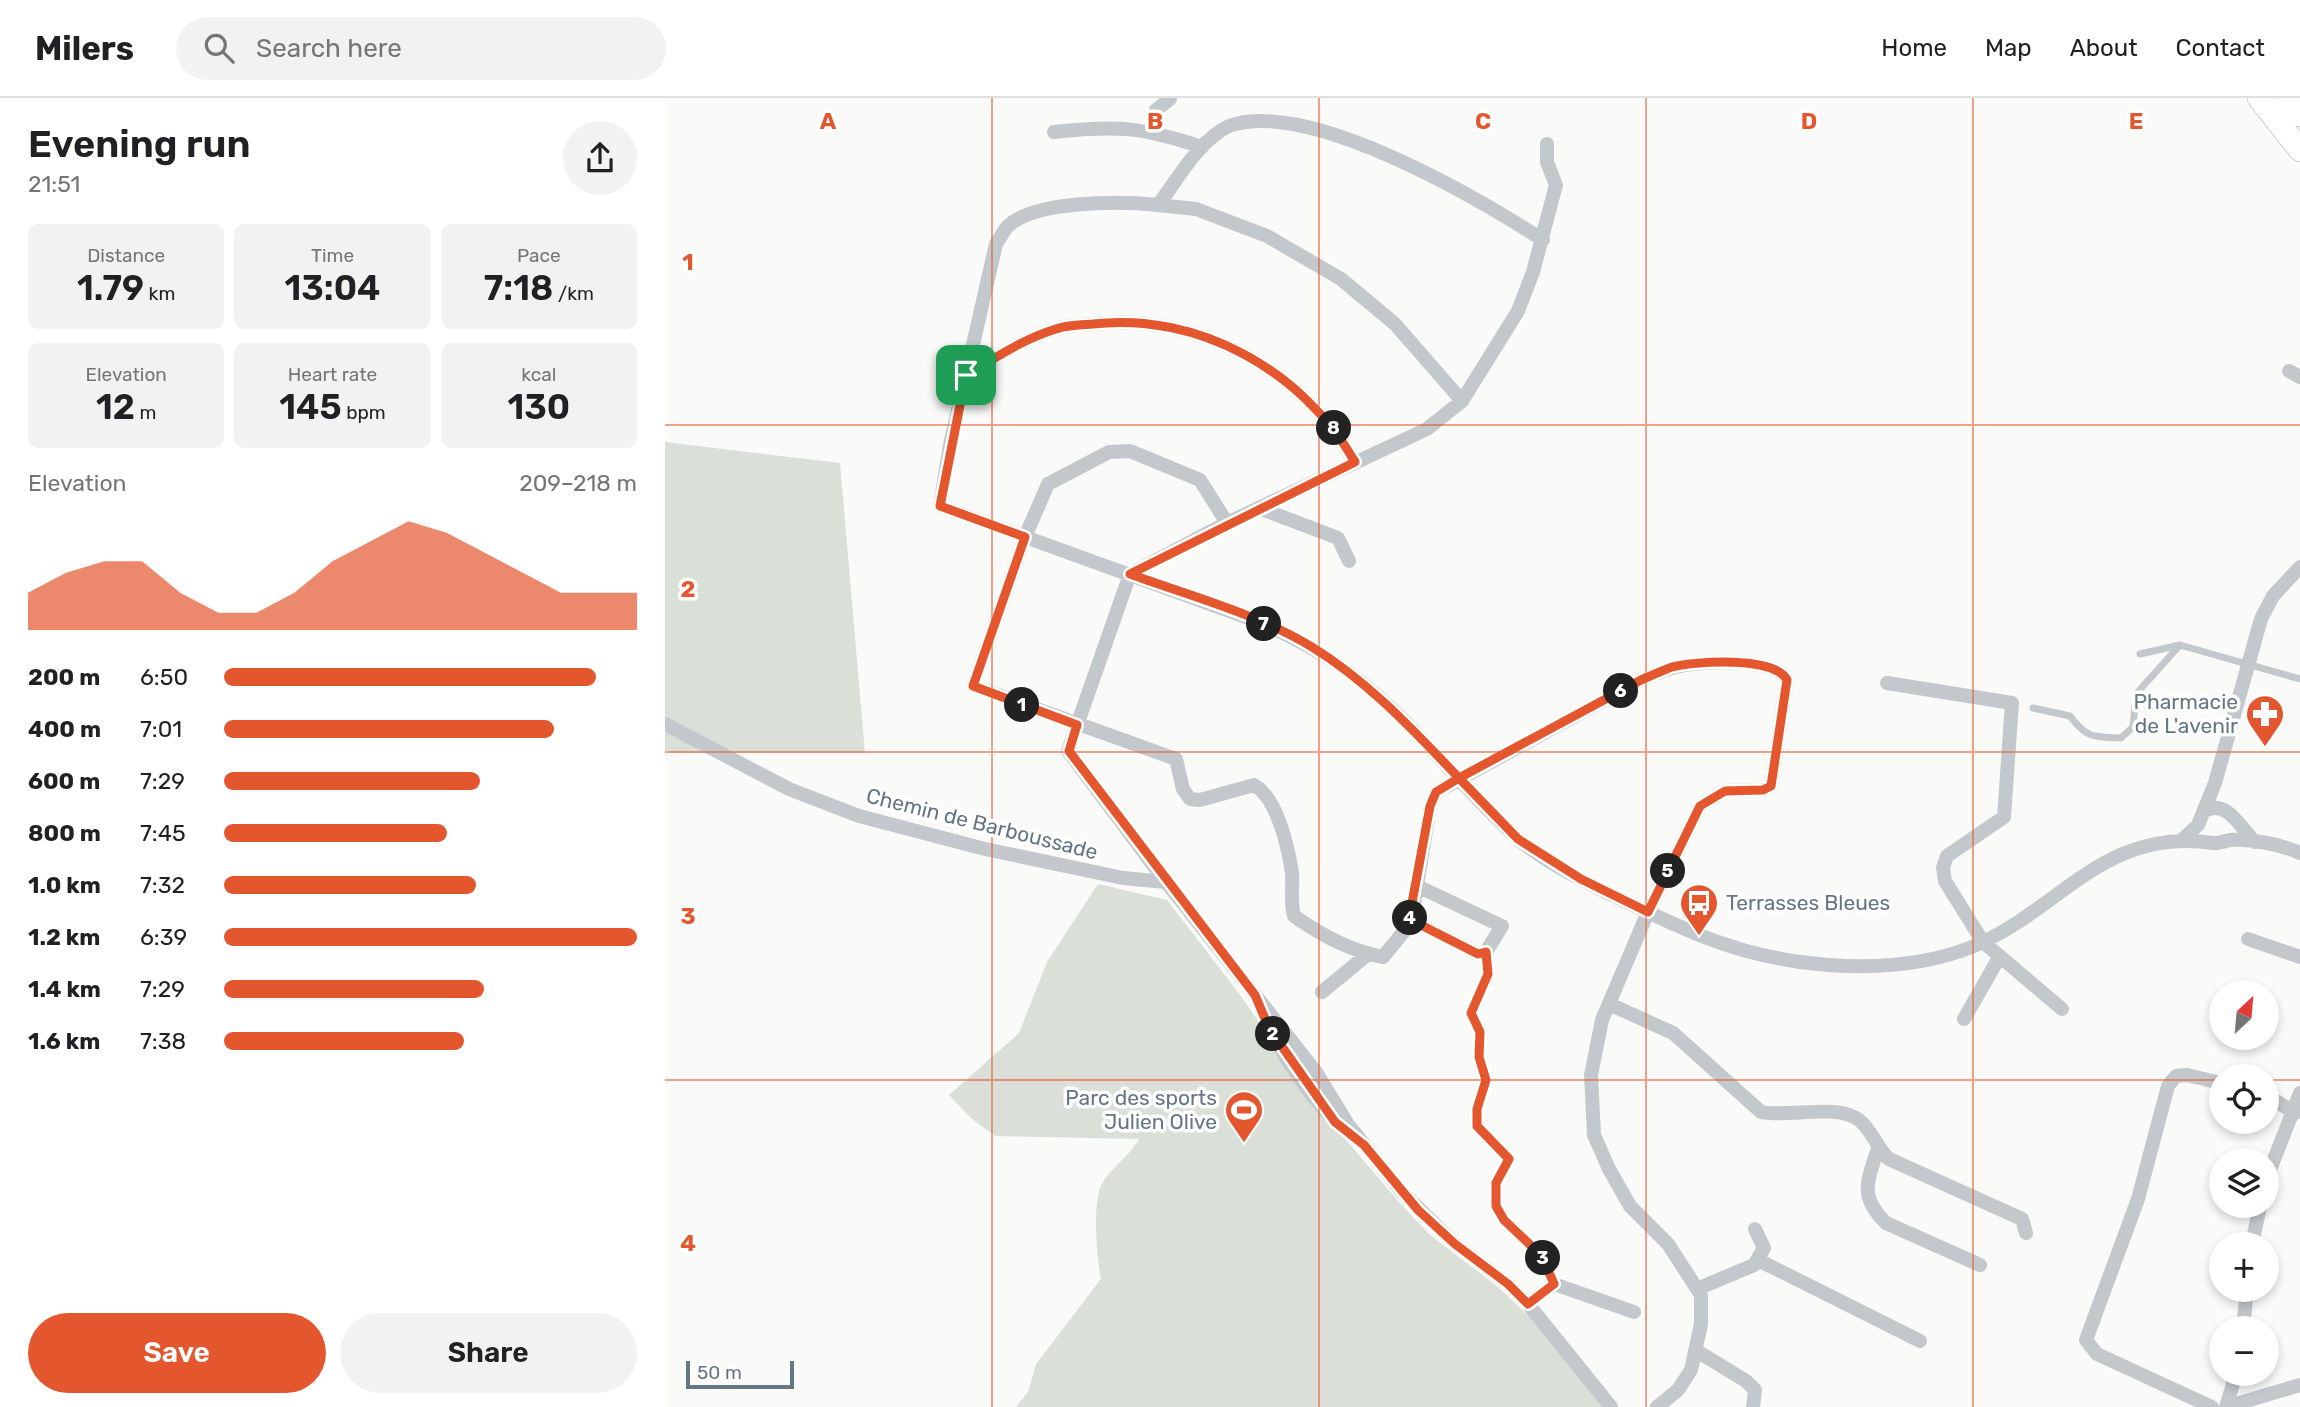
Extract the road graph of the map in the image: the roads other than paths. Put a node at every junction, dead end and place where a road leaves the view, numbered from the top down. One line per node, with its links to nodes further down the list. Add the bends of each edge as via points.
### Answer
1 (2259, 98): 9 (main road)
2 (2285, 98): 4 (main road)
3 (1170, 99): 5 (street, via 1156,110)
4 (2300, 116)
5 (1154, 131): 6 (street, via 1104,126); 8 (street)
6 (1054, 132)
7 (1547, 144): 11 (street, via 1547,162 1556,185)
8 (1202, 147): 10 (street); 11 (street, via 1226,128 1246,120 1307,124 1388,152)
9 (2300, 150)
10 (1158, 205): 12 (street, via 1061,207 1027,214 1008,226 996,244); 13 (street, via 1196,209 1267,236 1341,279 1395,324)
11 (1543, 240): 13 (street, via 1518,311)
12 (966, 375): 14 (street, via 1059,327 1112,321 1158,323 1244,352 1276,374 1338,432); 17 (street, via 940,506)
13 (1462, 401): 14 (street, via 1427,429)
14 (1355, 462): 15 (street)
15 (1259, 508): 16 (street); 18 (street, via 1338,538)
16 (1227, 523): 17 (street, via 1200,480 1130,451 1109,452 1048,484); 20 (street)
17 (1025, 537): 20 (street); 28 (street, via 973,686)
18 (1349, 562)
19 (2300, 566): 23 (street, via 2267,608)
20 (1130, 574): 28 (street); 29 (street, via 1311,646 1392,710)
21 (2180, 645): 22 (lane); 23 (lane); 26 (lane, via 2136,694 2133,727 2120,738 2095,737 2081,731 2070,716)
22 (2140, 654)
23 (2249, 663): 24 (lane); 30 (street)
24 (2300, 679)
25 (1887, 683): 43 (street, via 2012,703 2004,817 1947,856 1943,868 1945,881)
26 (2033, 708)
27 (665, 724): 38 (street, Chemin de Barboussade, via 789,789 859,816 997,852 1123,878)
28 (1077, 725): 38 (street, via 1069,751); 45 (street, via 1176,758 1190,799 1254,785 1265,791 1272,801 1291,871 1294,916)
29 (1459, 778): 39 (street, via 1436,792 1430,806); 40 (street, via 1518,839 1581,879); 40 (street, via 1671,668 1699,662 1733,663 1783,672 1787,680 1771,786 1725,791 1700,806)
30 (2215, 783): 31 (street); 32 (street)
31 (2230, 814): 32 (street, via 2218,806); 34 (street, via 2232,835); 36 (street)
32 (2200, 818): 33 (street); 35 (street, via 2199,831)
33 (2182, 840): 35 (street); 43 (street, via 2095,866)
34 (2227, 840): 35 (street); 36 (street)
35 (2207, 841)
36 (2255, 842): 37 (street)
37 (2300, 853)
38 (1166, 882): 64 (street, via 1255,995 1269,1028 1322,1095 1335,1122 1364,1145 1418,1210)
39 (1417, 886): 41 (street); 44 (street, via 1502,926)
40 (1648, 912): 43 (street, via 1737,950 1802,962 1897,963 1932,959); 49 (street)
41 (1409, 919): 44 (street, via 1478,954); 45 (street, via 1383,957)
42 (2248, 939): 47 (street)
43 (1983, 942): 46 (street)
44 (1486, 952): 62 (lane, via 1488,974 1471,1013 1480,1032 1479,1057 1486,1080 1477,1126 1509,1159 1496,1183 1496,1206 1504,1220 1542,1256)
45 (1368, 954): 48 (street)
46 (2000, 956): 50 (street); 51 (street)
47 (2300, 957)
48 (1322, 992)
49 (1609, 1004): 56 (street, via 1673,1033 1761,1112 1843,1114 1859,1119); 63 (street, via 1591,1075 1594,1135 1630,1206 1668,1244)
50 (2062, 1009)
51 (1964, 1019)
52 (2209, 1080): 73 (street, via 2176,1076 2168,1086 2138,1199 2086,1340 2097,1354)
53 (2300, 1093): 55 (street)
54 (2279, 1102): 55 (street)
55 (2296, 1111): 57 (street)
56 (1878, 1149): 59 (street, via 1889,1159 2022,1219); 61 (street, via 1867,1180 1867,1198 1874,1212 1886,1223)
57 (2279, 1150)
58 (1755, 1229): 60 (street, via 1764,1248)
59 (2026, 1233)
60 (1758, 1260): 63 (street); 66 (street)
61 (1980, 1265)
62 (1554, 1284): 64 (street); 65 (street)
63 (1697, 1289): 67 (street, via 1702,1324)
64 (1528, 1304): 70 (street)
65 (1634, 1312)
66 (1920, 1341)
67 (1697, 1351): 71 (street, via 1678,1390); 72 (street, via 1755,1390)
68 (2300, 1385): 74 (street)
69 (2232, 1386): 74 (street)
70 (1611, 1407)
71 (1657, 1407)
72 (1753, 1407)
73 (2212, 1407)
74 (2226, 1407)

